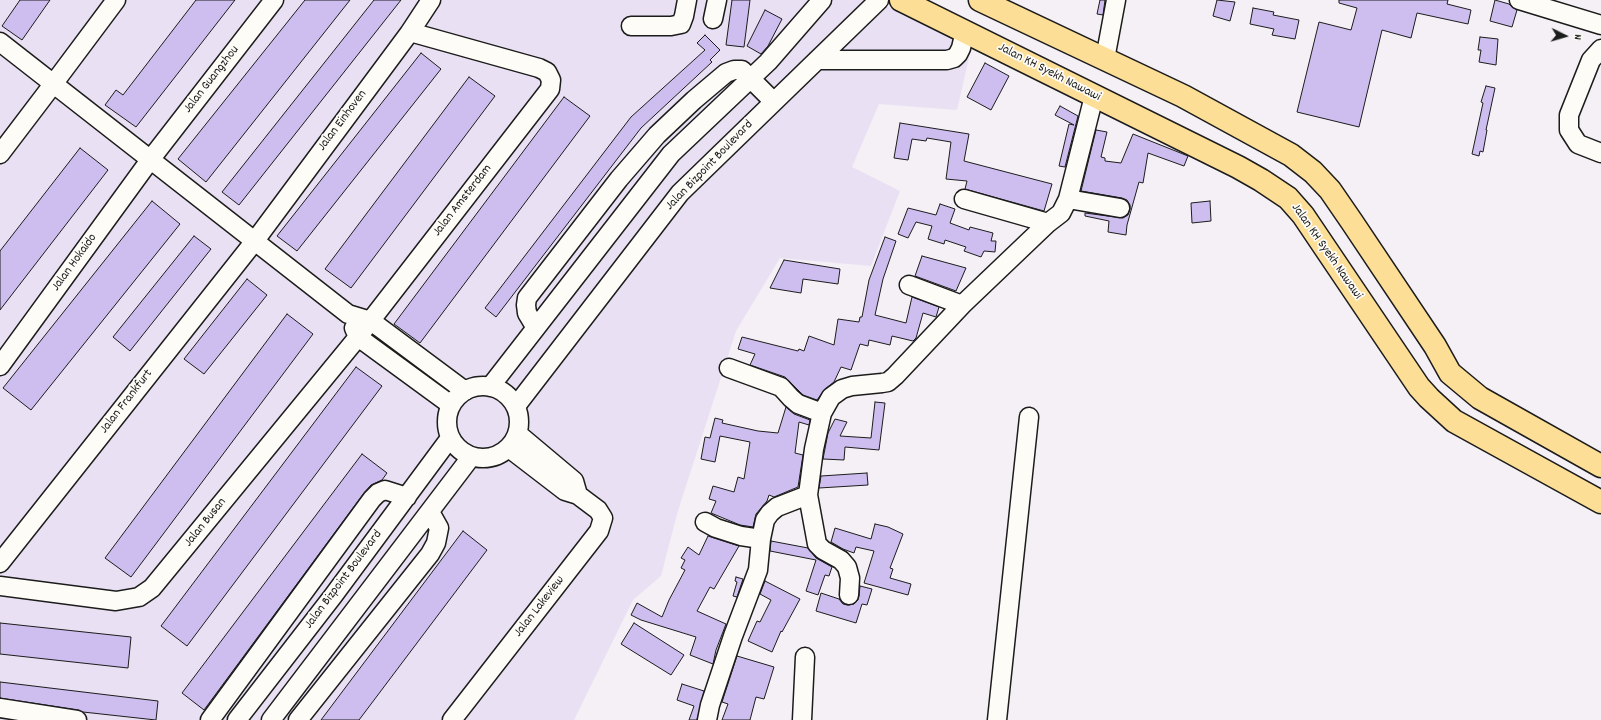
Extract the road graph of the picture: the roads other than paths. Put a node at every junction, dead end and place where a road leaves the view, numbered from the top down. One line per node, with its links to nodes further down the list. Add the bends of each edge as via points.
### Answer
1 (116, 0): 22 (street)
2 (274, 0): 27 (street, Jalan Guangzhou)
3 (431, 0): 15 (street, Jalan Einhoven)
4 (687, 0): 14 (street, via 681,24)
5 (717, 0): 12 (street)
6 (822, 0): 21 (street)
7 (879, 0): 20 (street, Jalan Bizpoint Boulevard)
8 (901, 0): 16 (main road, Jalan KH Syekh Nawawi)
9 (980, 0): 19 (main road)
10 (1116, 0): 19 (street)
11 (1520, 0): 13 (street)
12 (713, 19)
13 (1601, 25)
14 (631, 26)
15 (410, 32): 32 (street, Jalan Einhoven); 36 (street, Jalan Amsterdam, via 539,68 547,72 551,80 550,89)
16 (965, 32): 20 (street, via 958,54 947,60); 23 (main road, Jalan KH Syekh Nawawi)
17 (0, 42): 22 (street)
18 (1601, 49): 25 (street, via 1591,60 1569,115 1569,130 1578,144)
19 (1105, 59): 43 (main road, via 1183,96 1291,155 1313,172 1330,190 1348,216 1450,373)
20 (816, 60): 24 (street, Jalan Bizpoint Boulevard)
21 (751, 78): 24 (street); 37 (street, via 671,154); 37 (street, via 742,70 726,73 657,135 619,179 527,298 527,313)
22 (54, 84): 26 (street); 27 (street)
23 (1094, 96): 29 (street); 48 (main road, Jalan KH Syekh Nawawi, via 1238,167 1288,198 1303,215 1419,387)
24 (773, 101): 45 (street, Jalan Bizpoint Boulevard, via 680,193)
25 (1601, 153)
26 (0, 154)
27 (150, 160): 32 (street); 39 (street, Jalan Hokaido)
28 (964, 198): 31 (street)
29 (1068, 199): 30 (street); 31 (street, via 1061,213)
30 (1120, 208)
31 (1048, 223): 34 (street)
32 (254, 242): 35 (street); 59 (street, Jalan Frankfurt)
33 (909, 285): 34 (street)
34 (962, 305): 46 (street, via 888,382 842,389 831,397)
35 (348, 314): 36 (street); 38 (street)
36 (371, 321): 38 (street, Jalan Amsterdam); 42 (street)
37 (536, 328): 41 (street)
38 (358, 337): 44 (street); 60 (street, Jalan Busan, via 152,588 139,597 116,601)
39 (0, 366)
40 (729, 368): 46 (street, via 781,387 798,404)
41 (490, 387): 42 (street, via 477,386); 45 (street, via 506,394)
42 (465, 391): 44 (street)
43 (1480, 398): 48 (main road); 52 (main road)
44 (451, 405): 49 (street, via 447,427)
45 (516, 406): 50 (street, via 520,420)
46 (822, 413): 53 (street)
47 (1030, 417): 72 (street)
48 (1454, 422): 55 (main road, Jalan KH Syekh Nawawi)
49 (450, 438): 51 (street, via 459,450); 54 (street, Jalan Bizpoint Boulevard)
50 (513, 441): 51 (street, via 497,456 484,459); 69 (street, Jalan Lakeview, via 574,481 578,495 598,510 602,518 599,531)
51 (471, 457): 56 (street, Jalan Bizpoint Boulevard)
52 (1601, 466)
53 (808, 495): 58 (street, via 777,507 770,513 765,520); 61 (street, via 817,544 847,567 850,578)
54 (407, 497): 65 (street, via 385,490 372,499); 66 (street, Jalan Bizpoint Boulevard)
55 (1601, 502)
56 (430, 512): 67 (street, Jalan Bizpoint Boulevard); 68 (street, via 439,528 436,543 430,554)
57 (705, 522): 58 (street, via 741,536)
58 (761, 539): 70 (street, via 758,570 733,636)
59 (0, 563)
60 (0, 586)
61 (849, 595)
62 (805, 657): 71 (street)
63 (0, 708): 64 (street)
64 (77, 720)
65 (210, 720)
66 (237, 720)
67 (271, 720)
68 (298, 720)
69 (452, 720)
70 (707, 720)
71 (802, 720)
72 (997, 720)

